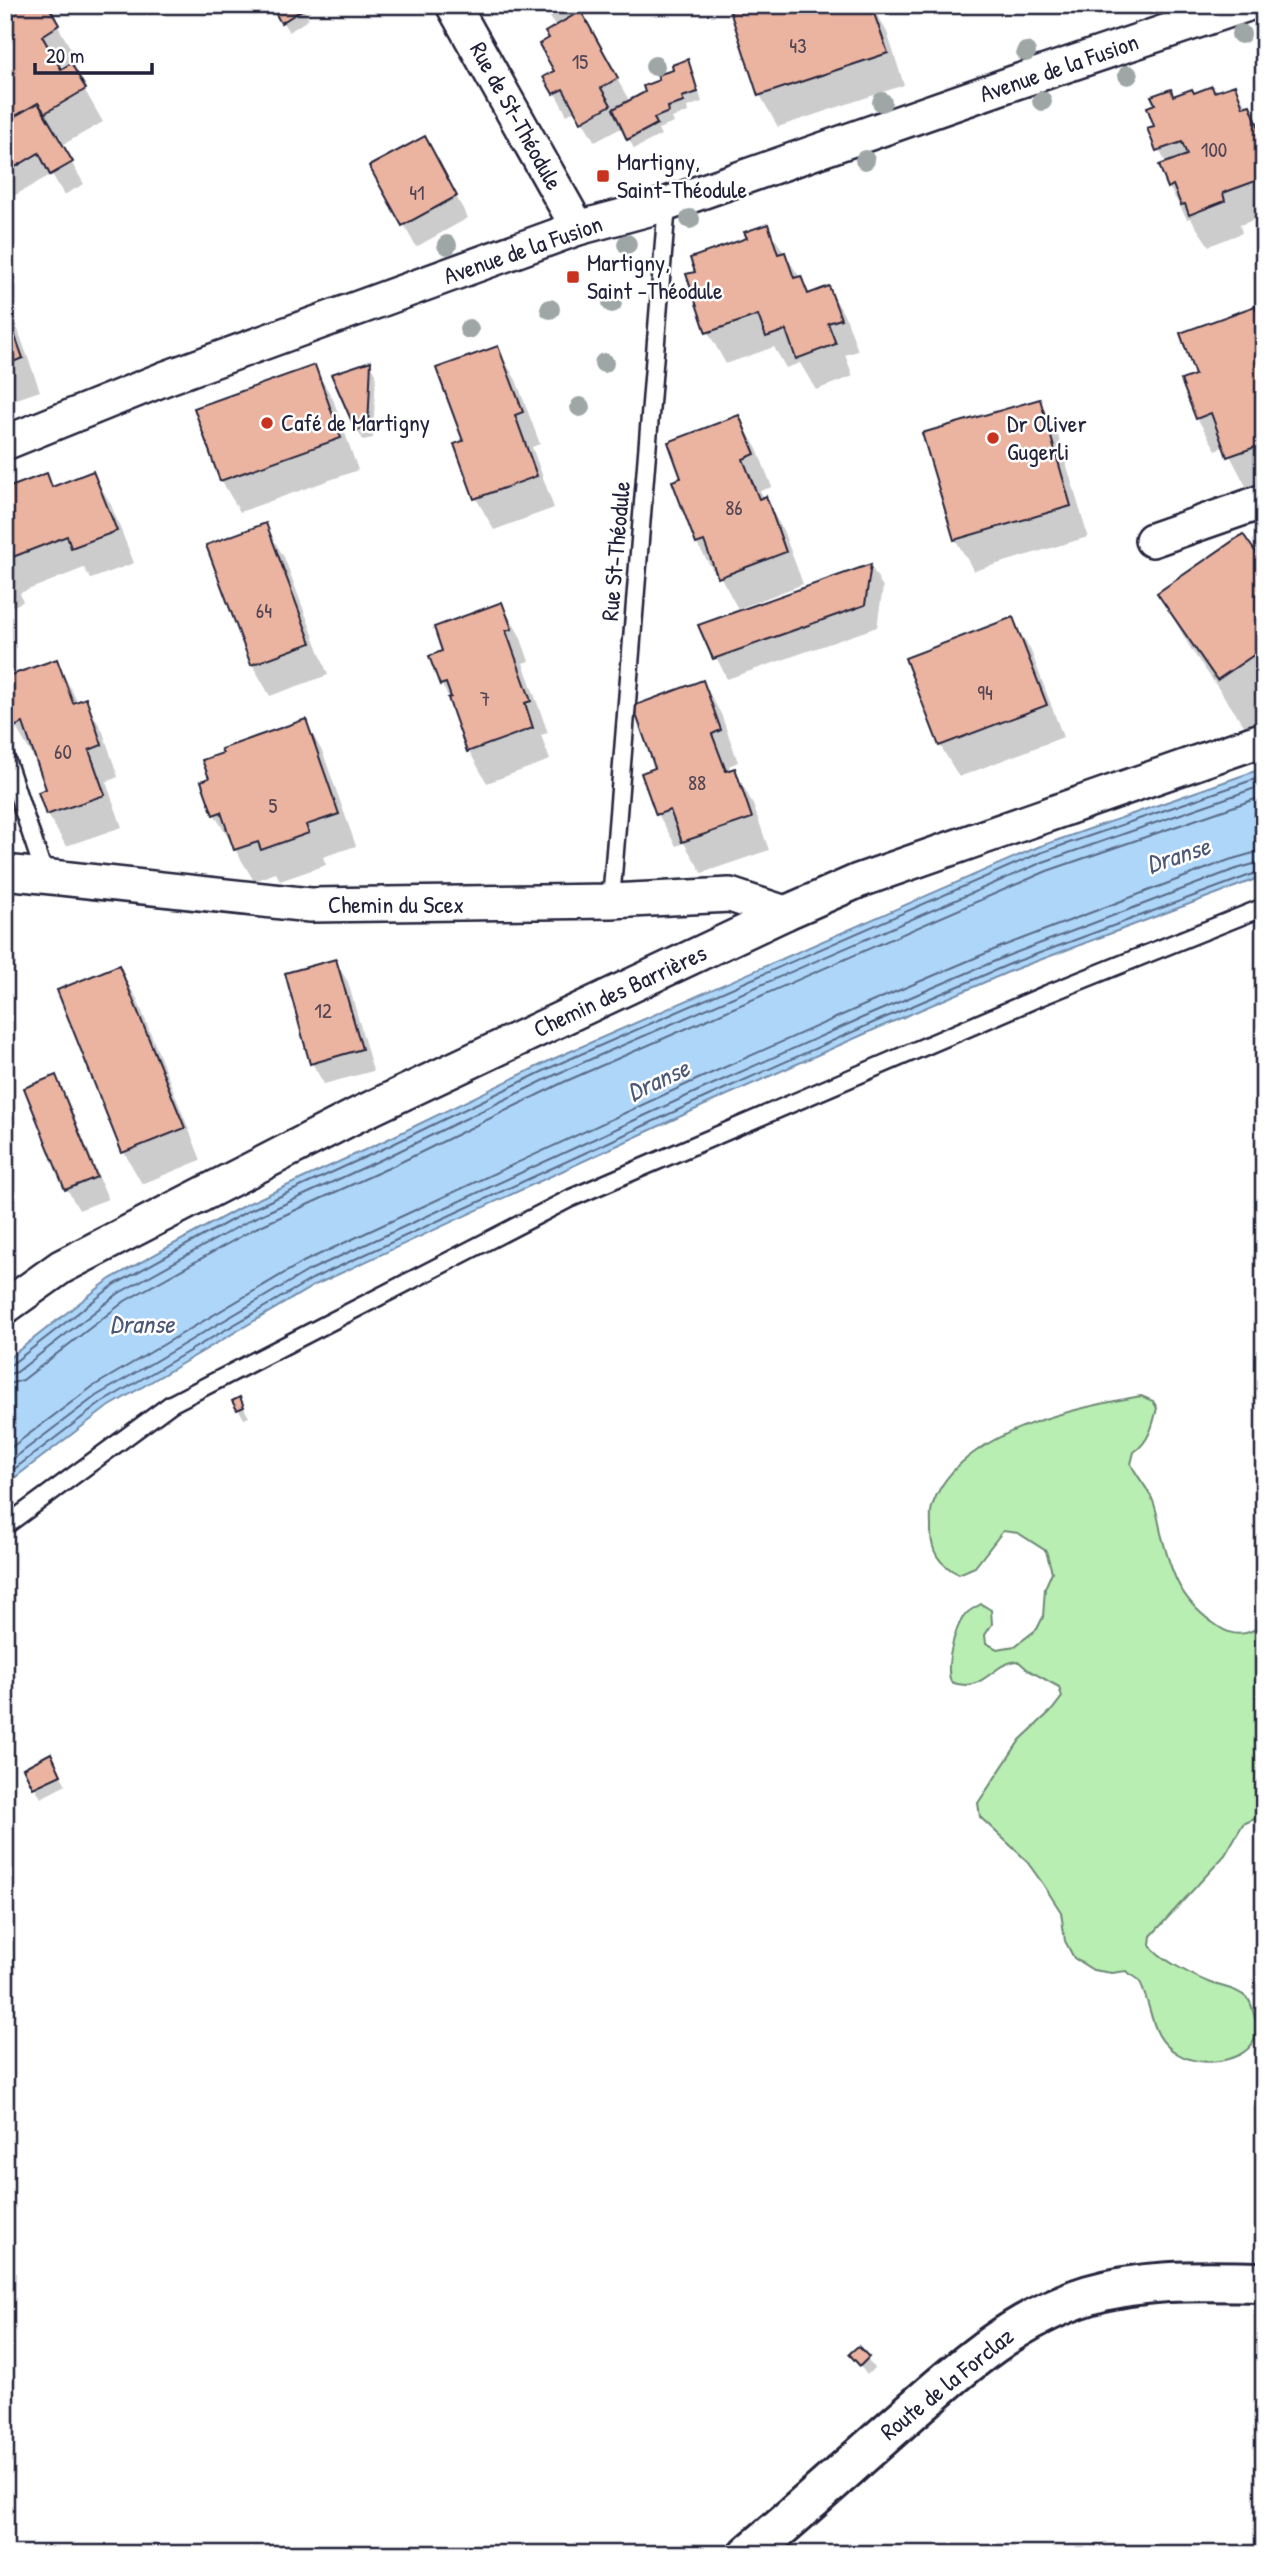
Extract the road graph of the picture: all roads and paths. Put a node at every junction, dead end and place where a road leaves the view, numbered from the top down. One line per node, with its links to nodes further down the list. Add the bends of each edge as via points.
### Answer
1 (453, 5): 4 (street, Rue de St-Théodule)
2 (1245, 5): 3 (street, Avenue de la Fusion)
3 (667, 204): 4 (street, Avenue de la Fusion); 12 (lane, Rue St-Théodule)
4 (579, 228): 5 (street, Avenue de la Fusion, via 166,378)
5 (5, 443)
6 (1264, 500): 7 (street)
7 (1152, 540)
8 (1264, 739): 14 (street, Chemin des Barrières, via 858,881)
9 (5, 756): 11 (lane)
10 (5, 873): 11 (street, Chemin du Scex)
11 (45, 876): 12 (street, Chemin du Scex, via 310,905)
12 (611, 901): 14 (street, Chemin du Scex, via 730,895)
13 (1264, 906): 16 (lane, via 571,1198 171,1404)
14 (785, 913): 15 (street, Chemin des Barrières, via 357,1115 61,1268)
15 (5, 1307)
16 (5, 1526)
17 (1264, 2282): 18 (main road, Route de la Forclaz, via 1170,2282 1117,2289 1068,2302 1018,2326 969,2361)
18 (749, 2554)

